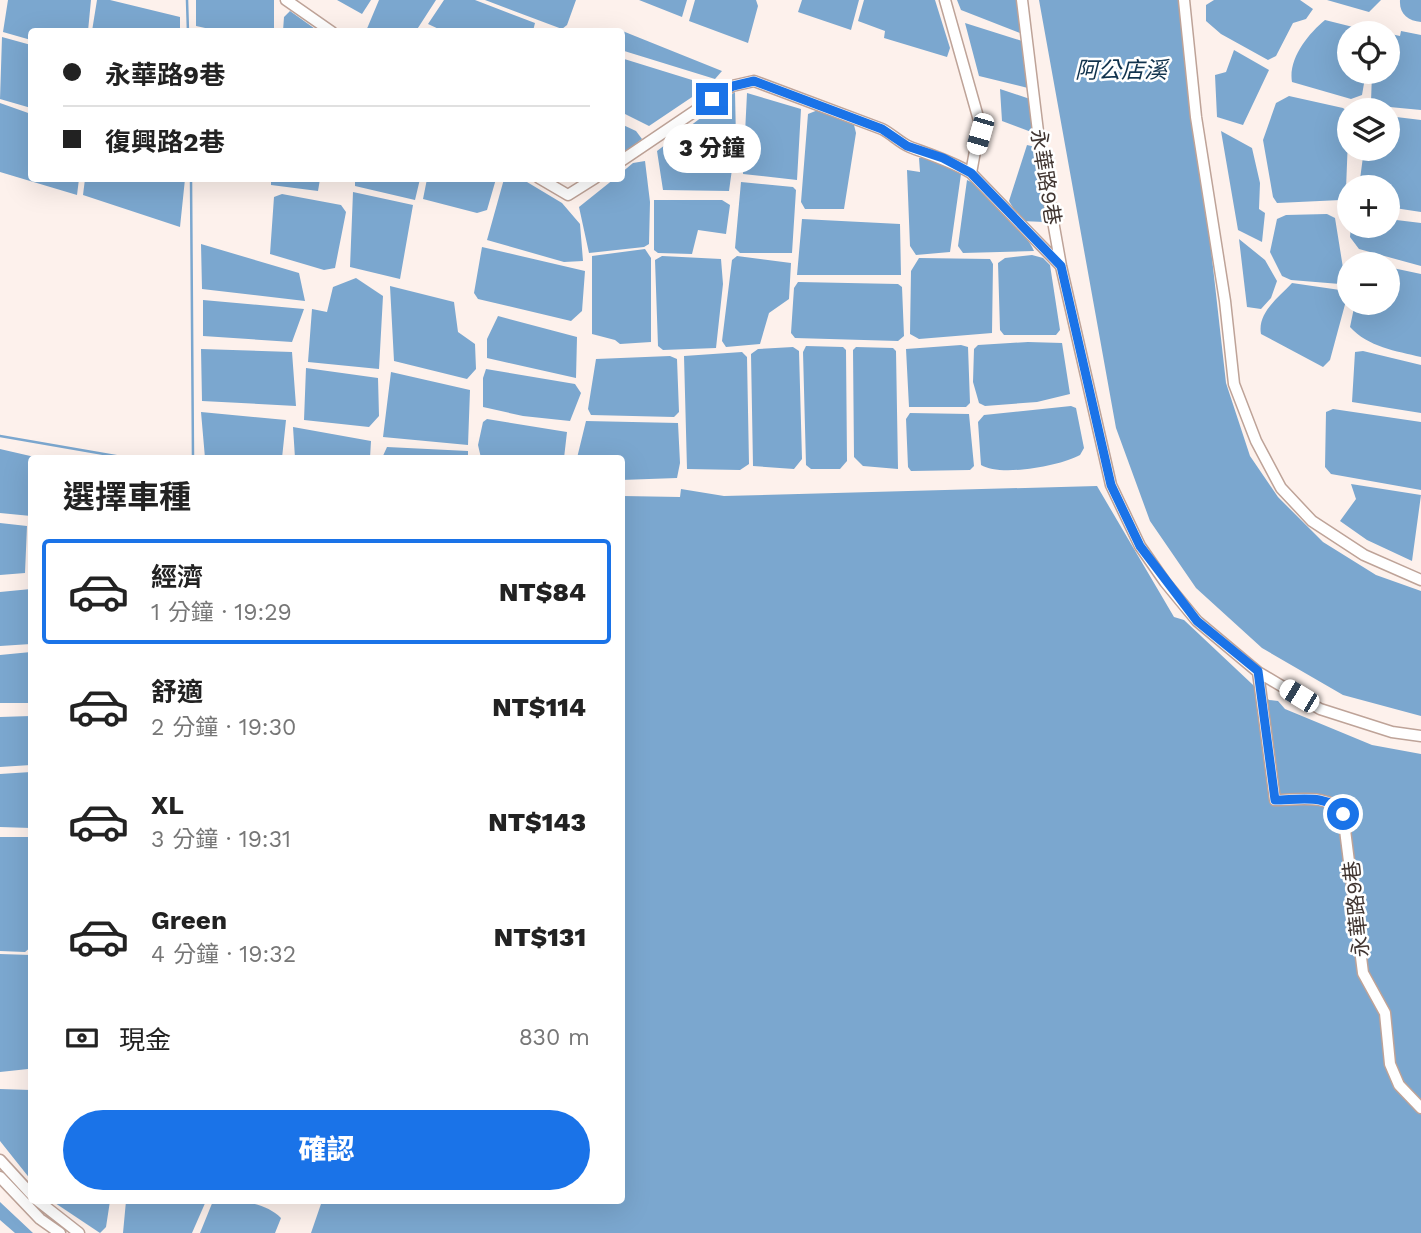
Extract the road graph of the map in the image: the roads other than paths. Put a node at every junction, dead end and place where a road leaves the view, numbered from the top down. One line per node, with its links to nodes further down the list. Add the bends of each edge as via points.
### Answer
1 (286, 0): 5 (street)
2 (945, 0): 7 (street, via 980,124)
3 (1022, 0): 10 (street, 永華路9巷, via 1040,148)
4 (1184, 0): 11 (street, via 1234,384 1256,441 1281,488 1312,521 1364,555)
5 (325, 28)
6 (625, 158): 7 (street, via 733,86 754,81 882,129 907,146)
7 (971, 173): 10 (street)
8 (544, 182): 9 (street, via 561,194 575,193)
9 (590, 182)
10 (1061, 266): 12 (street, 永華路9巷, via 1111,485 1140,546 1197,621)
11 (1421, 579)
12 (1258, 671): 13 (street, 永華路9巷, via 1320,709 1392,732); 14 (street, 永華路9巷, via 1275,800 1325,800 1343,814 1363,973 1385,1013 1390,1064 1399,1085)
13 (1421, 736)
14 (1421, 1108)
15 (0, 1160): 17 (street)
16 (0, 1177): 19 (street)
17 (28, 1191)
18 (42, 1204): 20 (street)
19 (60, 1233)
20 (79, 1233)

